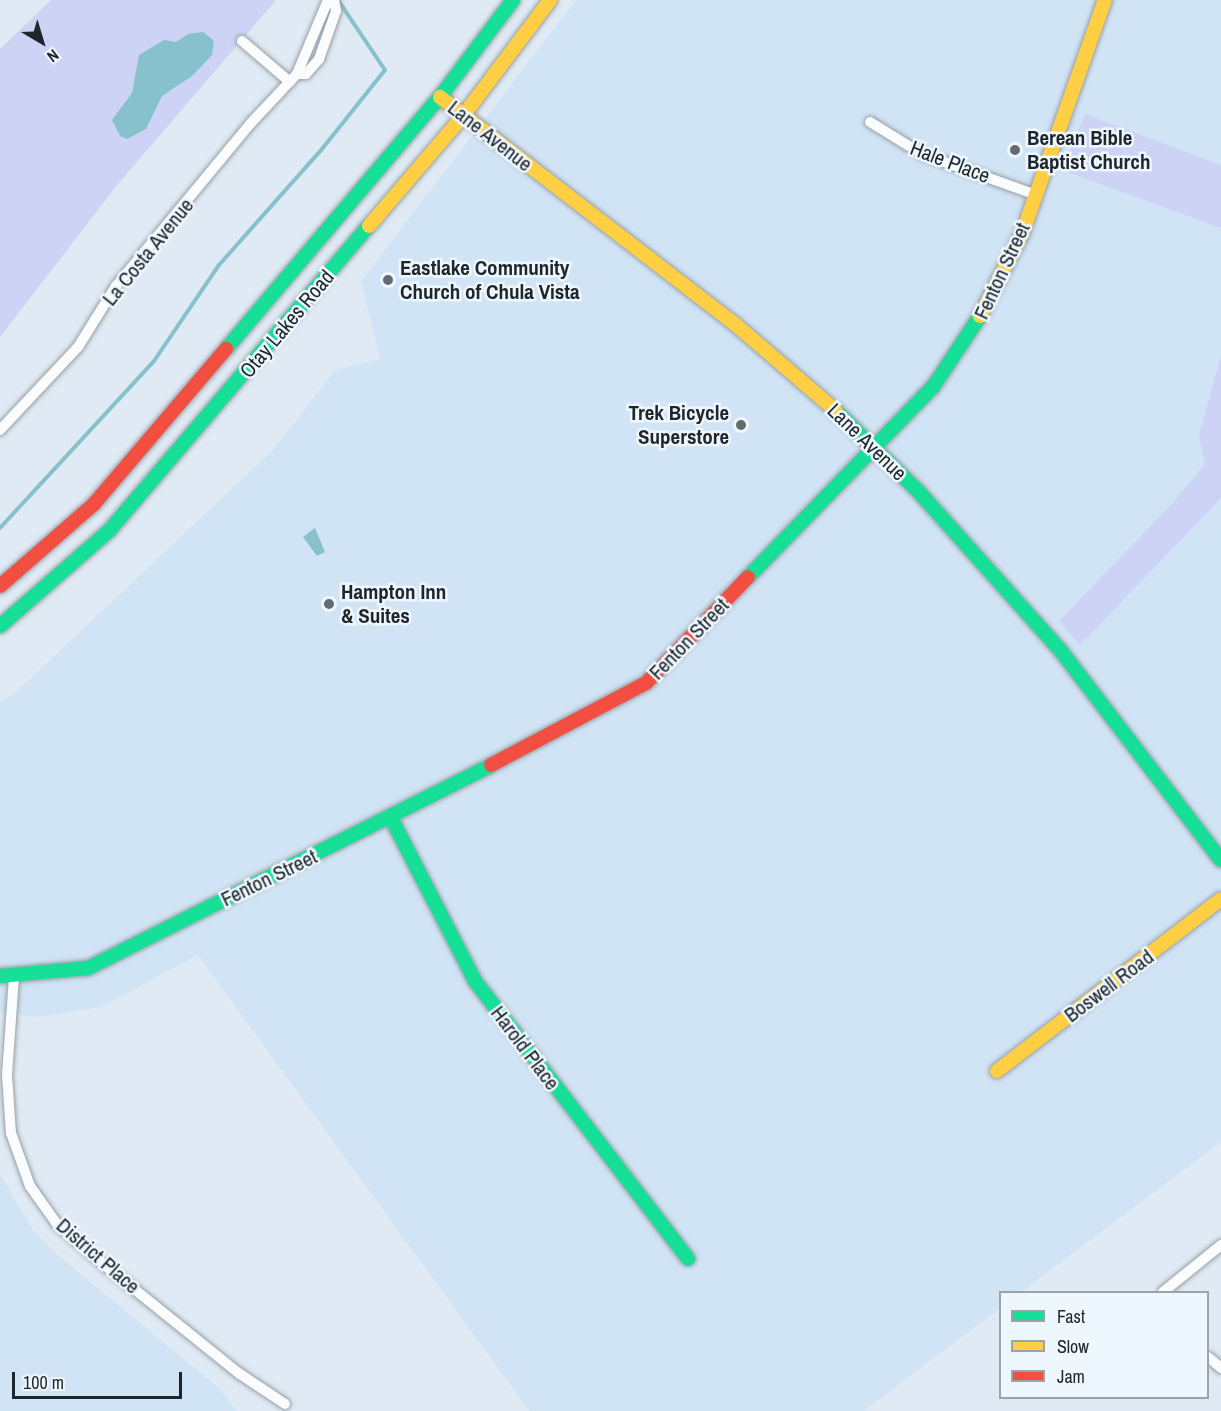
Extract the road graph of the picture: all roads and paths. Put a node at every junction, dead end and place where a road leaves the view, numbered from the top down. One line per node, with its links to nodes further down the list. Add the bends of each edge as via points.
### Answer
1 (328, 0): 7 (street, La Costa Avenue)
2 (334, 0): 7 (street, La Costa Avenue, via 336,11 318,59 306,74)
3 (513, 0): 8 (main road, Otay Lakes Road)
4 (550, 0): 9 (main road, Otay Lakes Road)
5 (1105, 0): 11 (main road, Fenton Street)
6 (242, 41): 7 (street)
7 (294, 78): 12 (street, La Costa Avenue, via 116,286 78,347)
8 (440, 97): 9 (main road, Lane Avenue); 14 (main road, Otay Lakes Road, via 94,504)
9 (463, 116): 13 (main road, Lane Avenue, via 735,324 811,387); 15 (main road, Otay Lakes Road, via 109,531)
10 (870, 122): 11 (street, Hale Place, via 922,154)
11 (1034, 194): 13 (main road, Fenton Street, via 1022,234 971,334 933,387)
12 (0, 430)
13 (874, 449): 16 (main road, Fenton Street, via 646,683); 17 (main road, Lane Avenue, via 1022,604)
14 (0, 586)
15 (0, 626)
16 (391, 818): 19 (main road, Fenton Street, via 88,968); 22 (main road, Harold Place, via 474,981)
17 (1221, 861)
18 (1221, 900): 20 (main road, Boswell Road)
19 (7, 976): 26 (street, District Place, via 10,1133 30,1186 57,1224 240,1374)
20 (997, 1071)
21 (1221, 1245): 23 (street)
22 (688, 1259)
23 (1164, 1291)
24 (1209, 1358): 25 (street)
25 (1221, 1368)
26 (285, 1404)

